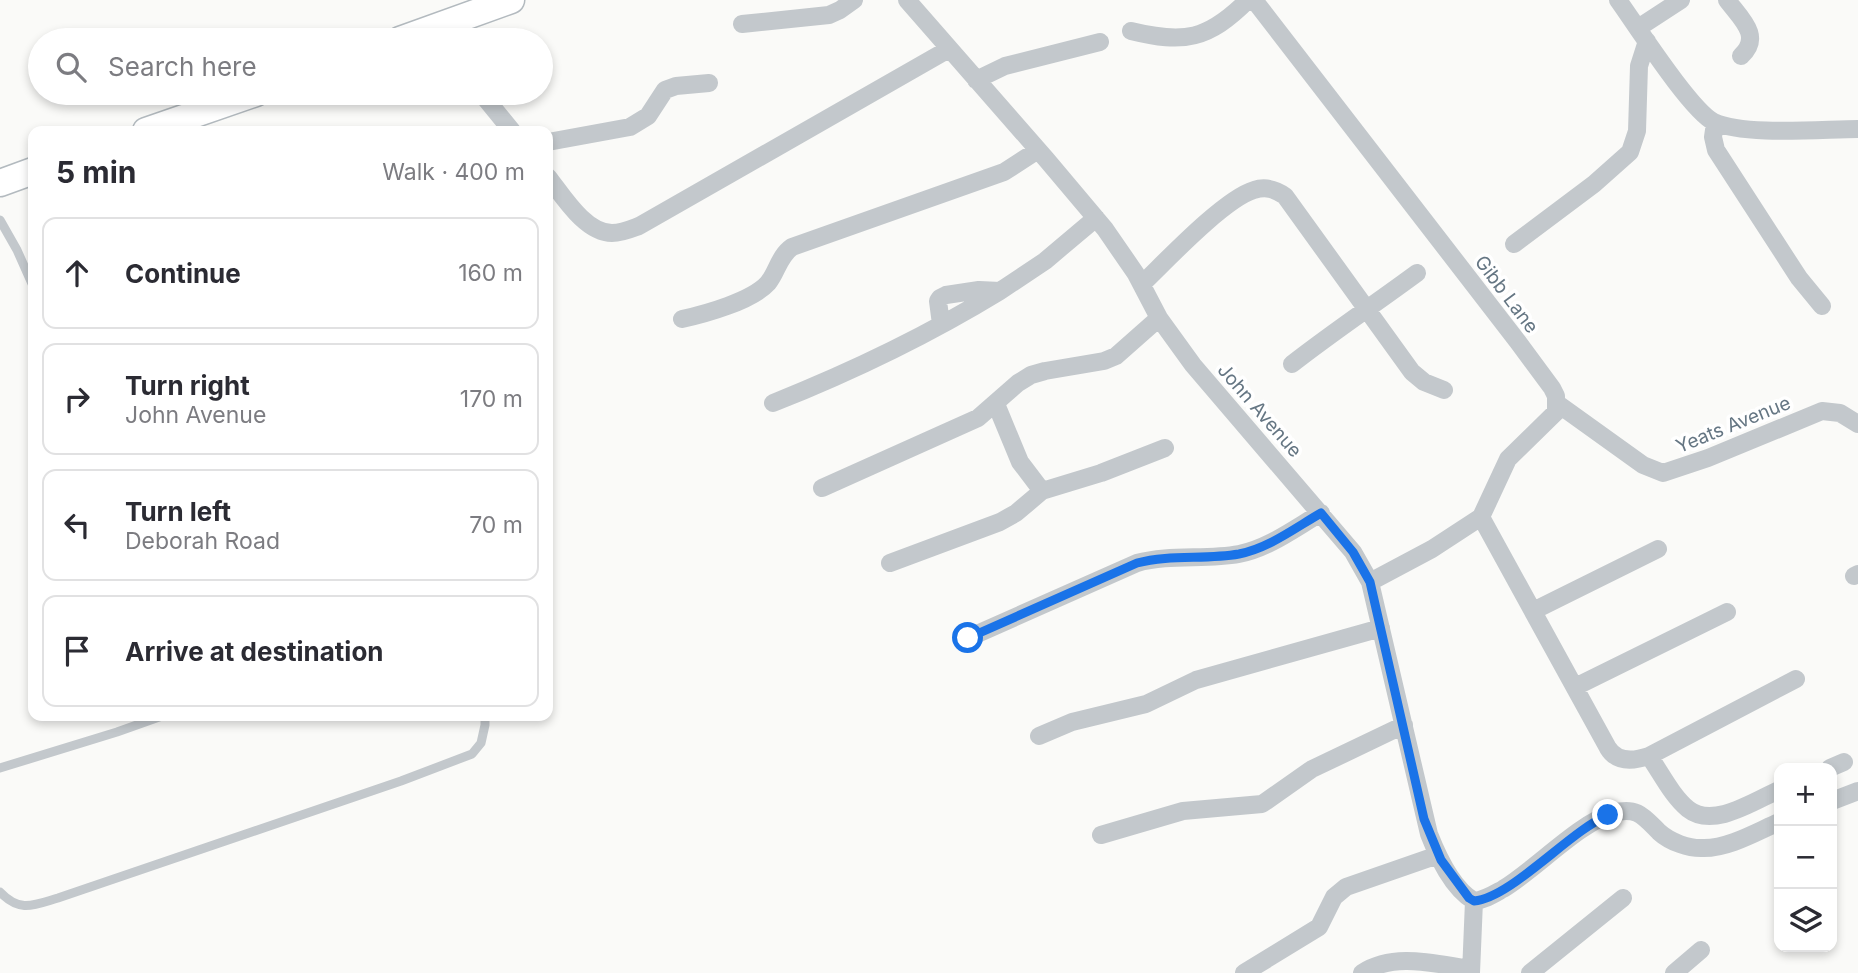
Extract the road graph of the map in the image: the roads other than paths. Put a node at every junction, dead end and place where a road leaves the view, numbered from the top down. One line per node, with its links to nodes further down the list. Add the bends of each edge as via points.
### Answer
1 (511, 0): 10 (main road)
2 (853, 0): 9 (street, via 829,15)
3 (906, 0): 14 (street, John Avenue)
4 (1248, 0): 11 (street, via 1220,24 1196,35 1165,39)
5 (1254, 0): 43 (street, Gibb Lane, via 1547,380)
6 (1618, 0): 12 (street)
7 (1681, 0): 12 (street)
8 (1727, 0): 15 (street, via 1750,32 1752,40)
9 (742, 24)
10 (450, 28)
11 (1131, 31)
12 (1643, 34): 20 (street, via 1699,111); 31 (street, via 1637,131 1630,152)
13 (1100, 42): 16 (street, via 1005,66)
14 (949, 49): 16 (street, John Avenue); 28 (street, via 639,226 603,232 586,222)
15 (1741, 56)
16 (976, 80): 25 (street, John Avenue)
17 (709, 83): 24 (street, via 665,90 648,116 629,127)
18 (221, 105): 21 (main road)
19 (491, 105): 22 (street)
20 (1716, 123): 23 (street, via 1763,130); 35 (street, via 1716,150)
21 (160, 126)
22 (508, 126)
23 (1858, 129)
24 (553, 141)
25 (1038, 149): 29 (street, John Avenue); 38 (street, via 1009,170 792,247 766,285 718,310)
26 (28, 173): 27 (main road)
27 (0, 183)
28 (553, 183)
29 (1096, 218): 34 (street, John Avenue); 41 (street, via 1000,291 940,298 941,324)
30 (0, 220): 32 (lane)
31 (1514, 244)
32 (28, 272)
33 (1417, 273): 36 (street)
34 (1142, 284): 36 (street, via 1232,203 1252,190 1273,189 1284,197); 37 (street, John Avenue)
35 (1822, 306)
36 (1367, 310): 39 (street); 40 (street, via 1412,372)
37 (1159, 318): 42 (street, via 1116,356 1031,376); 48 (street, John Avenue, via 1193,365)
38 (682, 319)
39 (1292, 364)
40 (1444, 390)
41 (773, 404)
42 (996, 404): 46 (street, via 978,418); 47 (street, via 1020,462)
43 (1558, 404): 44 (street, Yeats Avenue, via 1643,465 1662,472 1822,411 1840,413); 49 (street, via 1553,418 1508,459)
44 (1858, 424)
45 (1165, 448): 47 (street)
46 (822, 488)
47 (1042, 491): 51 (street, via 1000,522)
48 (1321, 513): 52 (street, John Avenue, via 1353,552); 56 (street, via 1268,544 1242,553 1137,563)
49 (1481, 517): 52 (street); 53 (street)
50 (1658, 549): 53 (street)
51 (890, 563)
52 (1370, 582): 55 (street, John Avenue)
53 (1532, 611): 58 (street)
54 (1727, 612): 58 (street)
55 (1381, 628): 61 (street, John Avenue); 62 (street, via 1196,680 1146,704 1072,722)
56 (968, 638)
57 (1796, 679): 63 (street)
58 (1575, 687): 63 (street, via 1612,754 1623,759)
59 (148, 721): 64 (lane)
60 (484, 721): 71 (lane, via 481,743 472,754 401,781 49,901 22,906)
61 (1404, 726): 69 (street, via 1312,769 1262,804 1183,811); 70 (street, John Avenue, via 1424,819)
62 (1039, 736)
63 (1649, 756): 66 (street, via 1684,804 1705,817)
64 (0, 768)
65 (1858, 791): 67 (street)
66 (1774, 792)
67 (1837, 799)
68 (1774, 824): 73 (street, via 1704,848 1677,843 1646,817 1624,811 1600,818 1513,883)
69 (1101, 835)
70 (1438, 855): 73 (street, John Avenue); 76 (street, via 1346,887 1334,897 1319,927)
71 (0, 892)
72 (1623, 898): 78 (street)
73 (1474, 901): 75 (street)
74 (1701, 950): 79 (street)
75 (1471, 971): 77 (street, via 1401,961)
76 (1244, 973)
77 (1362, 973)
78 (1531, 973)
79 (1674, 973)

